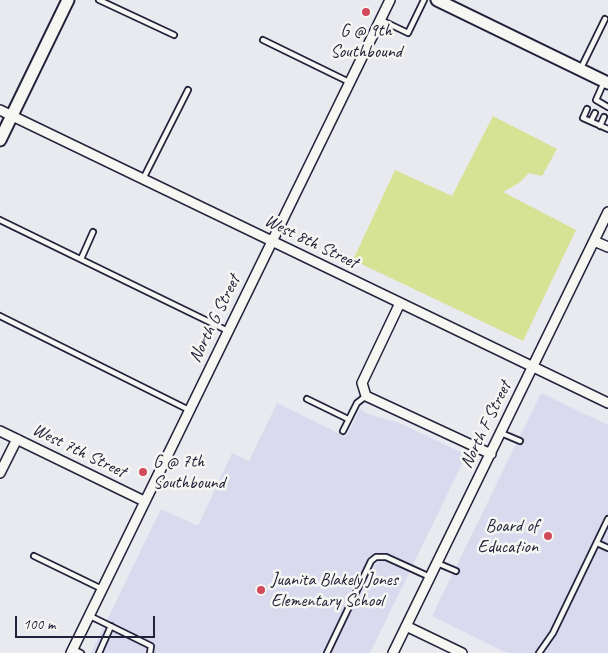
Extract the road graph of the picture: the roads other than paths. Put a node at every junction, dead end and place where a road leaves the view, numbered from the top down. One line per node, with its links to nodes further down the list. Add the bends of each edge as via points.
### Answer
1 (68, 0): 18 (street)
2 (99, 0): 8 (lane)
3 (390, 0): 6 (street, North G Street)
4 (424, 0): 6 (lane, via 408,33)
5 (437, 0): 10 (street)
6 (380, 19): 11 (street, North G Street)
7 (605, 19): 10 (lane)
8 (174, 35)
9 (262, 40): 11 (lane)
10 (580, 69): 12 (street)
11 (349, 82): 28 (street, North G Street)
12 (606, 82): 14 (lane, via 596,102)
13 (188, 90): 24 (lane)
14 (608, 108)
15 (587, 109): 20 (lane, via 583,118)
16 (0, 110): 18 (street, West 8th Street)
17 (595, 113): 20 (lane)
18 (12, 116): 23 (street); 24 (street, West 8th Street)
19 (604, 117): 21 (lane)
20 (591, 121): 21 (lane)
21 (600, 126): 22 (lane)
22 (608, 128)
23 (0, 140)
24 (143, 179): 28 (street, West 8th Street)
25 (608, 212): 29 (street, North F Street)
26 (0, 220): 31 (lane)
27 (94, 232): 31 (lane)
28 (272, 241): 32 (street, West 8th Street); 34 (street, North G Street)
29 (594, 241): 30 (street); 35 (street, North F Street)
30 (608, 248)
31 (81, 259): 34 (lane)
32 (400, 303): 35 (street, West 8th Street); 36 (street, via 362,384)
33 (0, 316): 39 (lane)
34 (228, 331): 39 (street, North G Street)
35 (533, 367): 38 (street, West 8th Street); 43 (street, North F Street)
36 (366, 396): 40 (lane, via 357,403); 46 (street)
37 (307, 399): 40 (lane)
38 (608, 404)
39 (189, 410): 48 (street, North G Street)
40 (348, 419): 42 (lane)
41 (0, 431): 44 (street, West 7th Street)
42 (343, 431)
43 (501, 433): 45 (lane); 46 (street, North F Street)
44 (16, 439): 47 (street); 48 (street, West 7th Street)
45 (520, 441)
46 (490, 454): 53 (street, North F Street)
47 (0, 473)
48 (144, 501): 56 (street, North G Street)
49 (608, 519): 50 (lane)
50 (597, 543): 51 (lane); 66 (lane)
51 (608, 548)
52 (34, 556): 56 (lane)
53 (437, 563): 54 (lane); 55 (street, North F Street)
54 (456, 570)
55 (430, 577): 59 (street, North F Street); 63 (lane, via 386,557 376,557 371,561)
56 (102, 589): 57 (street, North G Street)
57 (89, 616): 58 (lane); 60 (street, North G Street)
58 (112, 626): 61 (lane); 62 (lane, via 151,646)
59 (406, 626): 64 (street, North F Street); 65 (street)
60 (75, 652)
61 (99, 653)
62 (150, 653)
63 (327, 653)
64 (393, 653)
65 (462, 653)
66 (540, 653)

